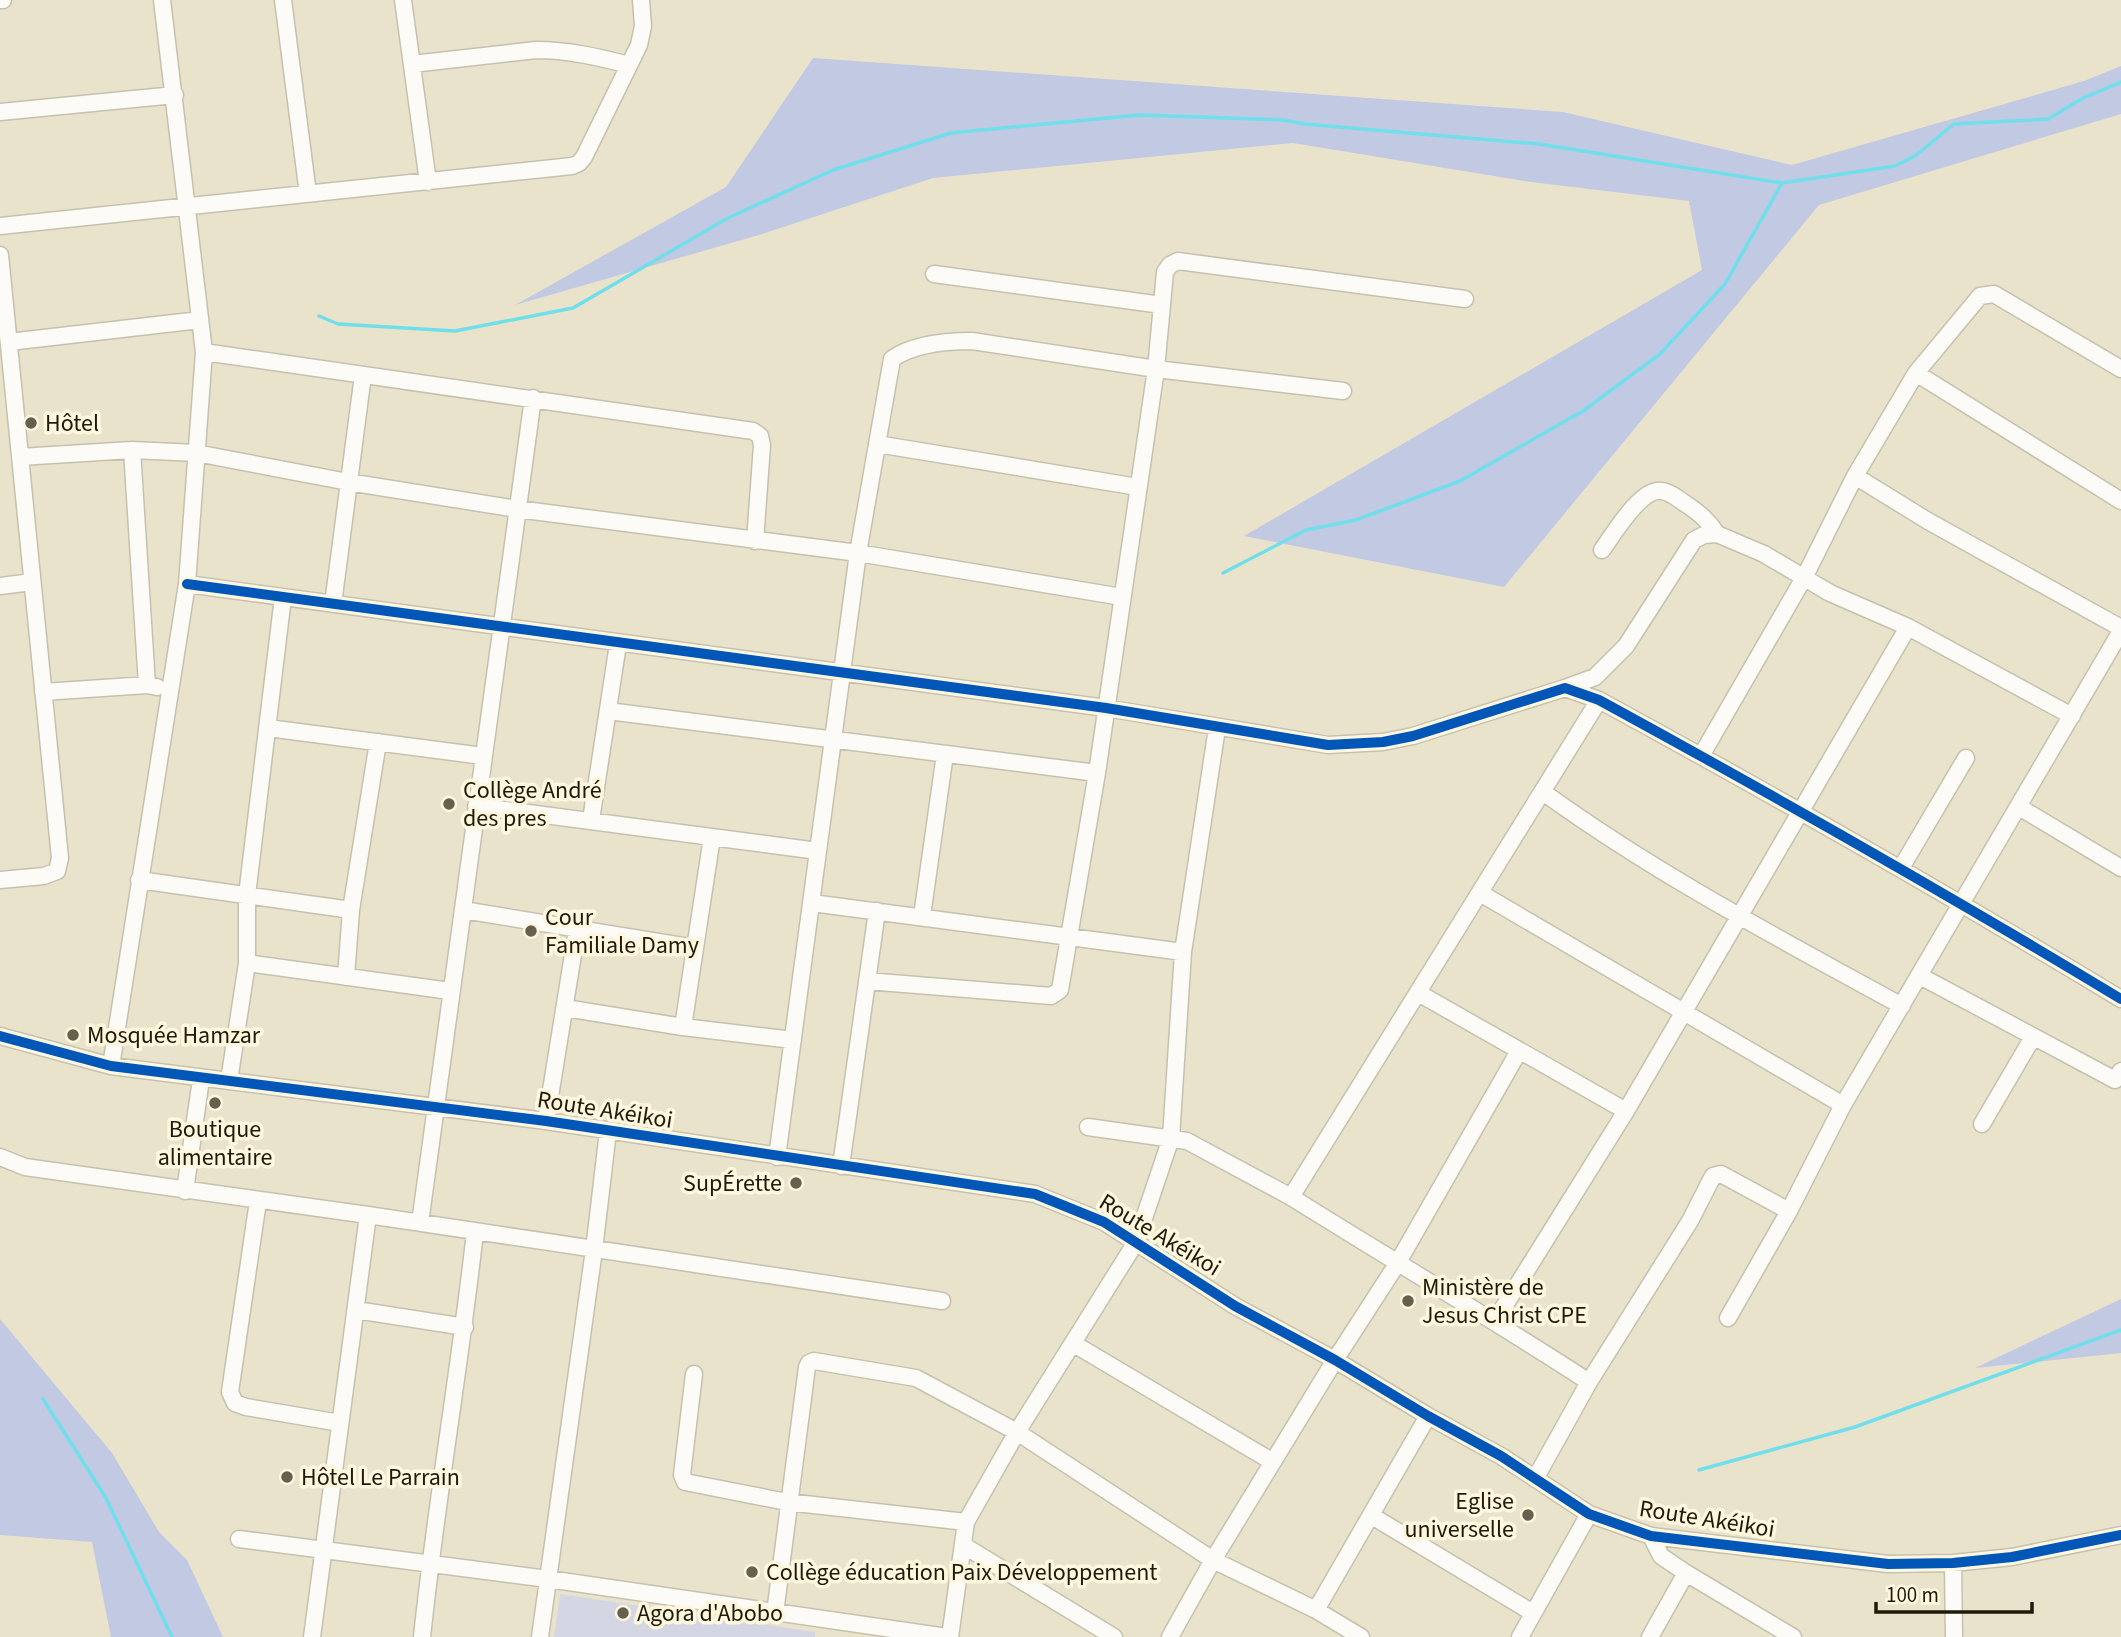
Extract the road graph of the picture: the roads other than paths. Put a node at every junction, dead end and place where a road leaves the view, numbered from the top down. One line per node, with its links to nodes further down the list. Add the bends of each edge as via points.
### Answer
1 (162, 0): 7 (street)
2 (283, 0): 10 (street)
3 (403, 0): 5 (street)
4 (641, 0): 6 (street, via 642,36)
5 (412, 64): 6 (street, via 557,50); 9 (street)
6 (629, 65): 9 (street, via 579,163)
7 (175, 95): 8 (street); 11 (street)
8 (0, 112)
9 (428, 182): 10 (street)
10 (308, 194): 11 (street)
11 (188, 207): 12 (street); 17 (street)
12 (0, 226)
13 (0, 255): 18 (street)
14 (934, 274): 16 (street)
15 (1465, 299): 16 (street, via 1178,261 1165,272)
16 (1162, 305): 20 (street)
17 (201, 320): 18 (street); 19 (street)
18 (6, 331): 29 (street)
19 (204, 352): 23 (street); 28 (street)
20 (1156, 369): 24 (street); 26 (street, via 972,341 908,350 892,359); 32 (street)
21 (2121, 369): 22 (street, via 1987,294 1980,296)
22 (1916, 373): 30 (street); 33 (street)
23 (363, 375): 25 (street); 31 (street)
24 (1343, 391)
25 (533, 398): 34 (street); 36 (street, via 753,431 762,445)
26 (877, 444): 32 (street); 38 (street)
27 (132, 450): 28 (street); 29 (street); 51 (street)
28 (196, 453): 31 (street); 41 (street)
29 (20, 457): 40 (street)
30 (1855, 476): 39 (street); 48 (street)
31 (348, 482): 34 (street); 45 (street)
32 (1138, 487): 44 (street)
33 (2121, 501)
34 (517, 509): 36 (street); 47 (street)
35 (1717, 534): 37 (street, via 1708,520 1672,495 1654,491 1637,502); 39 (street); 53 (street, via 1694,540 1626,646 1595,677)
36 (755, 541): 38 (street)
37 (1602, 550)
38 (858, 553): 44 (street); 50 (street)
39 (1805, 576): 46 (street, via 1830,593); 65 (street)
40 (32, 582): 42 (street); 54 (street)
41 (187, 584): 43 (street); 52 (street)
42 (0, 586)
43 (282, 597): 45 (street); 59 (street)
44 (1122, 597): 56 (street)
45 (333, 604): 47 (street)
46 (1908, 627): 58 (street); 71 (street)
47 (502, 628): 49 (street); 64 (street)
48 (2121, 629): 58 (street)
49 (618, 644): 50 (street); 57 (street)
50 (843, 673): 56 (street); 61 (street)
51 (147, 685): 52 (street); 54 (street)
52 (170, 688): 78 (street)
53 (1565, 688): 55 (street); 60 (street, via 1383,742 1328,745)
54 (43, 692): 77 (street, via 60,858 57,871 44,876)
55 (1599, 700): 65 (street); 68 (street)
56 (1106, 708): 60 (street); 67 (street)
57 (608, 711): 61 (street); 72 (street)
58 (2071, 716): 70 (street)
59 (268, 727): 62 (street); 80 (street)
60 (1217, 728): 91 (street)
61 (834, 740): 63 (street); 74 (street)
62 (378, 742): 64 (street); 83 (street)
63 (945, 754): 67 (street); 86 (street)
64 (483, 756): 69 (street)
65 (1701, 756): 71 (street)
66 (1966, 758): 76 (street)
67 (1097, 773): 89 (street)
68 (1543, 792): 79 (street); 87 (street, via 1602,835)
69 (476, 806): 72 (street); 84 (street)
70 (2019, 807): 75 (street); 82 (street)
71 (1802, 811): 76 (street); 87 (street)
72 (591, 820): 73 (street)
73 (712, 837): 74 (street); 90 (street)
74 (818, 851): 81 (street)
75 (2119, 862)
76 (1901, 868): 82 (street)
77 (0, 880)
78 (139, 880): 80 (street); 107 (street)
79 (1480, 892): 97 (street); 101 (street)
80 (247, 895): 83 (street); 92 (street)
81 (812, 903): 85 (street); 105 (street)
82 (1963, 904): 93 (street); 98 (street)
83 (351, 910): 94 (street)
84 (463, 910): 88 (street); 96 (street)
85 (877, 911): 86 (street); 95 (street)
86 (922, 916): 89 (street)
87 (1739, 916): 99 (street); 101 (street)
88 (577, 930): 90 (street); 100 (street)
89 (1070, 935): 91 (street); 95 (street, via 1060,990 1051,996)
90 (695, 948): 102 (street)
91 (1183, 952): 118 (street)
92 (247, 963): 94 (street); 110 (street)
93 (1920, 976): 99 (street); 104 (street)
94 (346, 977): 96 (street)
95 (867, 981): 121 (street)
96 (450, 991): 112 (street)
97 (1420, 994): 106 (street); 123 (street)
98 (2121, 999)
99 (1902, 1006): 111 (street)
100 (565, 1008): 102 (street); 114 (street)
101 (1684, 1013): 111 (street); 113 (street)
102 (683, 1027): 105 (street)
103 (0, 1036): 107 (street, Route Akéikoi)
104 (2033, 1037): 108 (street, via 2115,1080); 115 (street)
105 (793, 1040): 120 (street)
106 (1519, 1051): 113 (street); 131 (street)
107 (111, 1066): 109 (street, Route Akéikoi)
108 (2121, 1070)
109 (201, 1079): 110 (street, Route Akéikoi); 122 (street)
110 (229, 1081): 112 (street, Route Akéikoi)
111 (1843, 1105): 125 (street)
112 (434, 1107): 114 (street, Route Akéikoi); 127 (street)
113 (1626, 1111): 135 (street)
114 (546, 1121): 117 (street, Route Akéikoi)
115 (1982, 1124)
116 (1088, 1127): 118 (street)
117 (608, 1130): 120 (street, Route Akéikoi); 130 (street)
118 (1171, 1138): 123 (street); 129 (street)
119 (0, 1157): 122 (street, via 25,1167)
120 (777, 1157): 121 (street, Route Akéikoi)
121 (841, 1167): 129 (street, Route Akéikoi, via 1035,1194 1104,1222)
122 (185, 1191): 124 (street)
123 (1291, 1197): 131 (street)
124 (258, 1201): 126 (street); 142 (street, via 230,1392 235,1403 246,1407)
125 (1788, 1211): 134 (street); 140 (street, via 1721,1174 1713,1176)
126 (368, 1215): 127 (street); 133 (street)
127 (420, 1223): 128 (street)
128 (475, 1233): 130 (street); 136 (street)
129 (1136, 1242): 137 (street); 138 (street, Route Akéikoi, via 1235,1306)
130 (594, 1250): 132 (street); 159 (street)
131 (1397, 1264): 135 (street); 138 (street)
132 (942, 1301)
133 (356, 1310): 136 (street); 142 (street)
134 (1727, 1318)
135 (1495, 1321): 140 (street)
136 (465, 1327): 157 (street)
137 (1074, 1343): 143 (street); 144 (street)
138 (1335, 1360): 141 (street, Route Akéikoi); 144 (street)
139 (694, 1374): 146 (street, via 682,1480)
140 (1589, 1382): 145 (street)
141 (1428, 1416): 145 (street, Route Akéikoi); 148 (street)
142 (340, 1423): 154 (street)
143 (1017, 1432): 146 (street, via 908,1375 814,1361 809,1363); 149 (street); 155 (street)
144 (1273, 1462): 155 (street)
145 (1535, 1479): 147 (street, Route Akéikoi)
146 (788, 1502): 149 (street); 161 (street)
147 (1589, 1514): 151 (street, Route Akéikoi); 162 (street)
148 (1372, 1516): 160 (street); 162 (street)
149 (966, 1522): 153 (street)
150 (2121, 1535): 156 (street, Route Akéikoi, via 2012,1557)
151 (1651, 1536): 156 (street, Route Akéikoi, via 1888,1564); 158 (street, via 1661,1556)
152 (239, 1539): 154 (street)
153 (962, 1545): 168 (street); 169 (street)
154 (324, 1551): 157 (street); 165 (street)
155 (1213, 1560): 160 (street); 170 (street)
156 (1953, 1563): 174 (street)
157 (430, 1564): 159 (street); 166 (street)
158 (1686, 1573): 164 (street); 173 (street)
159 (548, 1579): 161 (street); 167 (street)
160 (1316, 1610): 171 (street)
161 (775, 1613): 163 (street)
162 (1533, 1613): 172 (street)
163 (837, 1630): 168 (street)
164 (1785, 1635)
165 (312, 1637)
166 (422, 1637)
167 (540, 1637)
168 (949, 1637)
169 (1114, 1637)
170 (1170, 1637)
171 (1362, 1637)
172 (1520, 1637)
173 (1650, 1637)
174 (1954, 1637)

